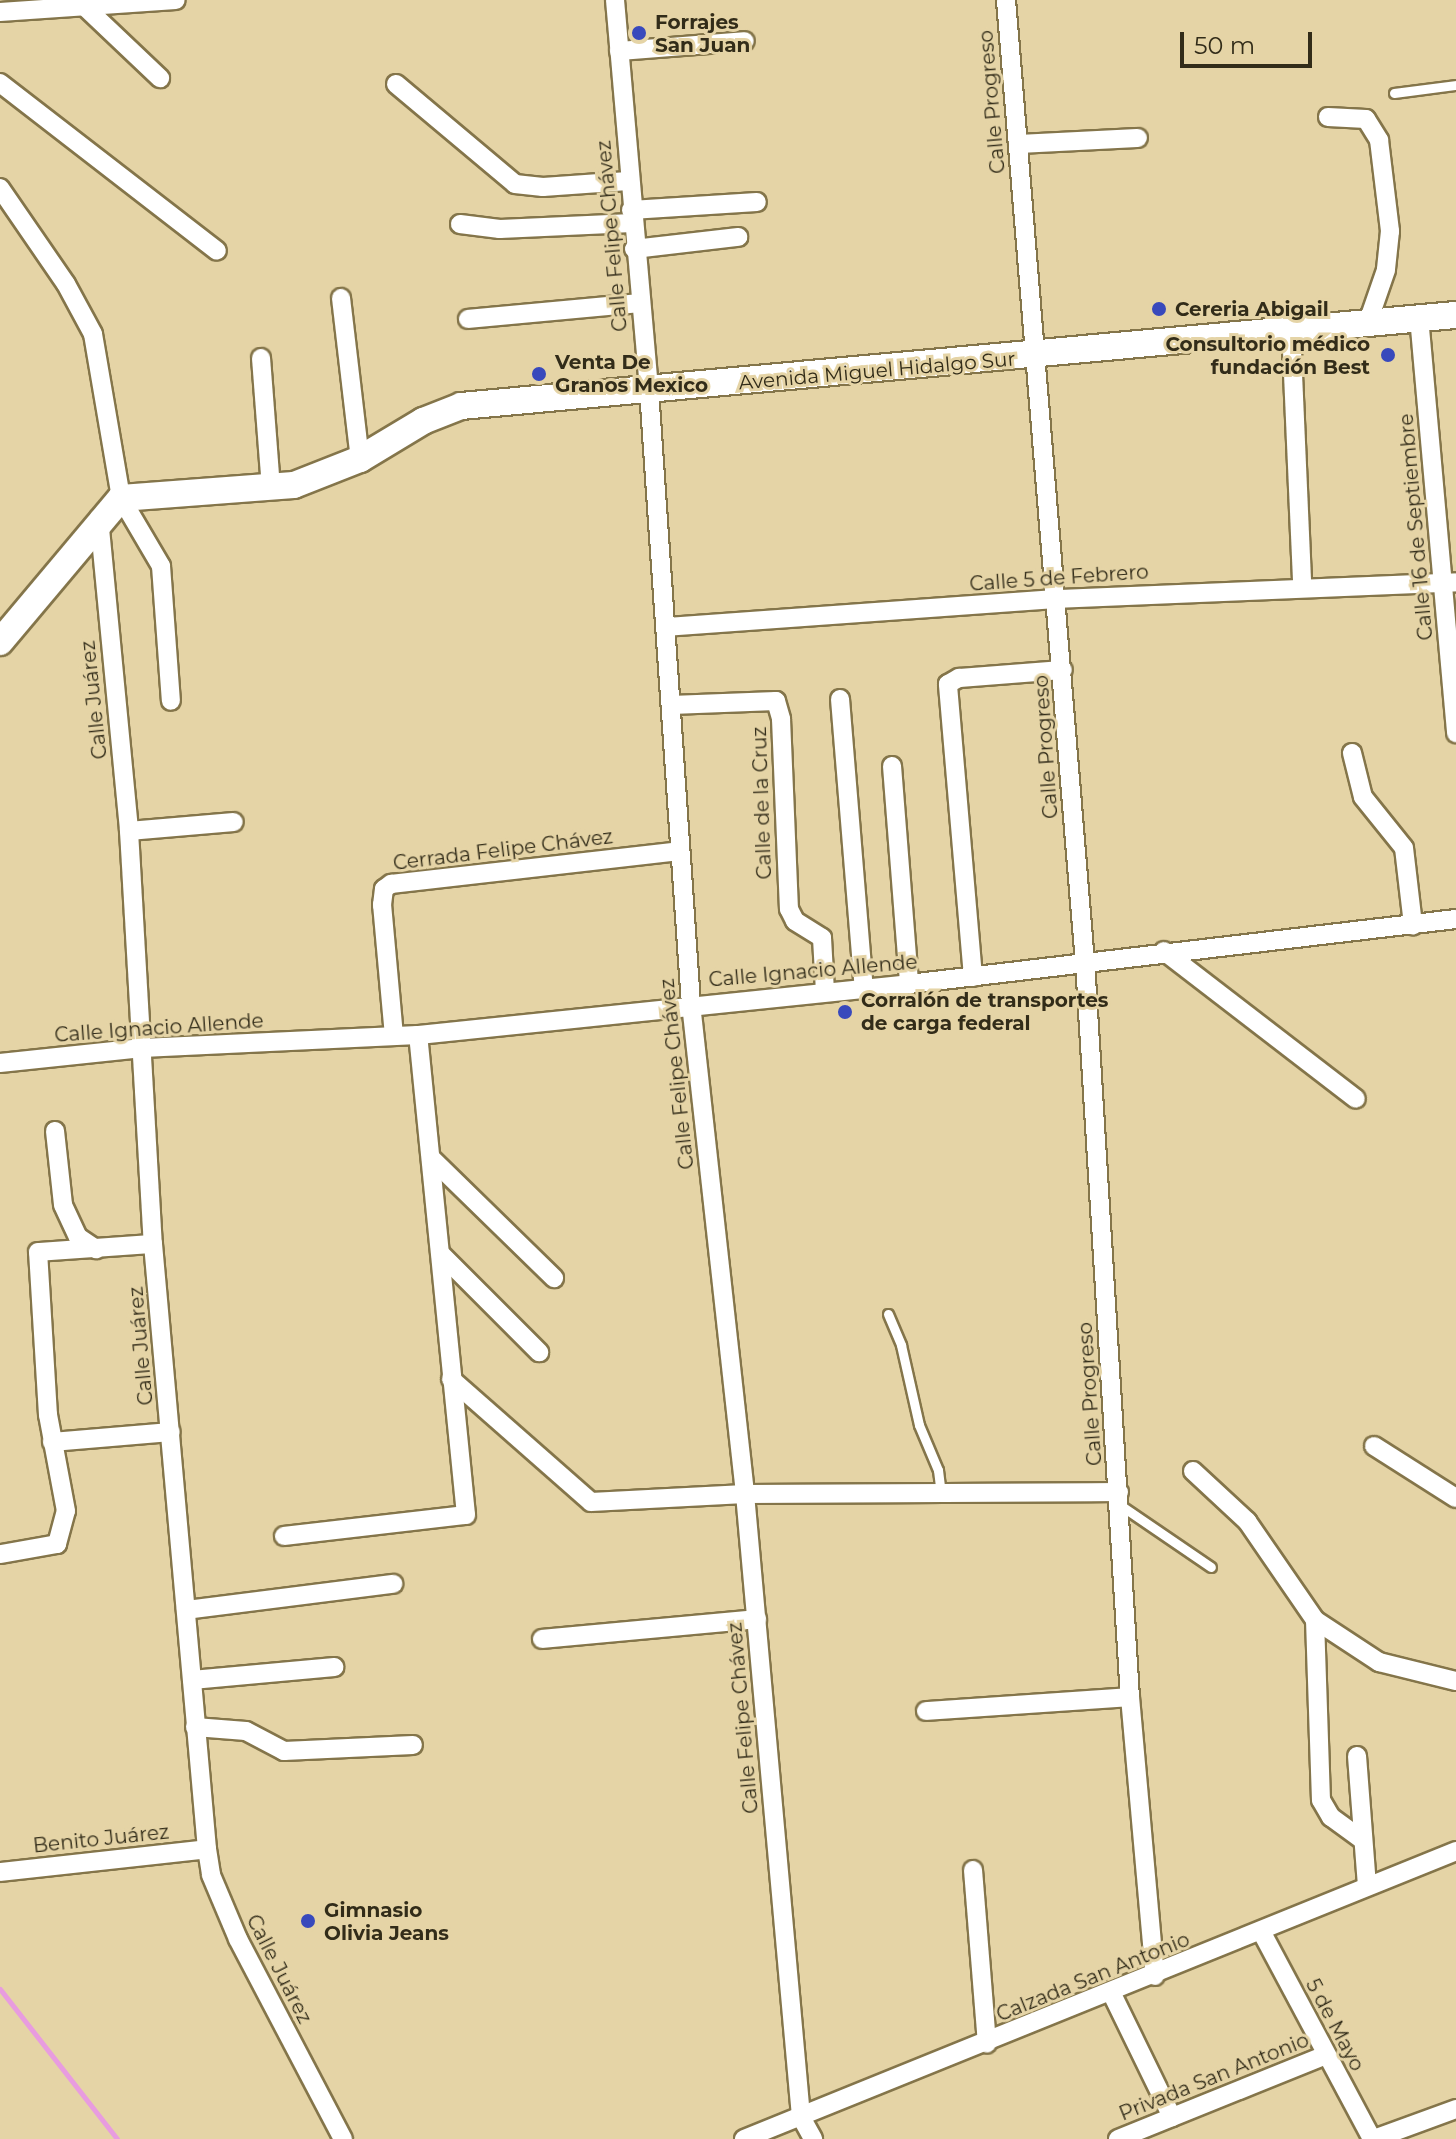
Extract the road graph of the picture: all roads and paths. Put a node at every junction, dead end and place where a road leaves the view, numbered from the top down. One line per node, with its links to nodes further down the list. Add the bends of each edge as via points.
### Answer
1 (176, 0): 4 (street)
2 (615, 0): 7 (street, Calle Felipe Chávez)
3 (1006, 0): 15 (street, Calle Progreso)
4 (84, 6): 5 (street); 8 (street)
5 (0, 12)
6 (745, 41): 7 (street)
7 (619, 51): 16 (street, Calle Felipe Chávez)
8 (160, 78)
9 (0, 83): 23 (street)
10 (396, 84): 16 (street, via 515,184)
11 (1456, 85): 12 (lane)
12 (1394, 93)
13 (1328, 117): 29 (street, via 1366,119 1379,140 1390,231 1386,270)
14 (1138, 138): 15 (street)
15 (1018, 144): 31 (street, Calle Progreso)
16 (628, 181): 19 (street, Calle Felipe Chávez)
17 (0, 188): 36 (street, via 66,284 93,334)
18 (757, 202): 19 (street)
19 (631, 216): 20 (street, via 500,229); 22 (street, Calle Felipe Chávez)
20 (460, 224)
21 (738, 237): 22 (street)
22 (634, 249): 25 (street, Calle Felipe Chávez)
23 (217, 251)
24 (341, 298): 34 (street)
25 (639, 303): 28 (street); 33 (street, Calle Felipe Chávez)
26 (1456, 315): 27 (main road, Avenida Miguel Hidalgo Sur)
27 (1419, 317): 29 (main road, Avenida Miguel Hidalgo Sur); 38 (street, Calle 16 de Septiembre)
28 (468, 319)
29 (1368, 322): 30 (main road, Avenida Miguel Hidalgo Sur)
30 (1291, 328): 31 (main road, Avenida Miguel Hidalgo Sur); 39 (street)
31 (1034, 357): 33 (main road, Avenida Miguel Hidalgo Sur); 40 (street, Calle Progreso)
32 (261, 358): 35 (street)
33 (649, 390): 34 (main road, Avenida Miguel Hidalgo Sur, via 461,406 423,421); 41 (street, Calle Felipe Chávez)
34 (360, 459): 35 (main road, Avenida Miguel Hidalgo Sur)
35 (271, 488): 36 (main road, Avenida Miguel Hidalgo Sur)
36 (121, 498): 37 (main road); 45 (street, via 160,559)
37 (99, 518): 42 (main road); 51 (street, Calle Juárez)
38 (1449, 582): 39 (street, Calle 5 de Febrero); 47 (street, Calle 16 de Septiembre)
39 (1302, 585): 40 (street, Calle 5 de Febrero)
40 (1057, 599): 41 (street, Calle 5 de Febrero); 43 (street, Calle Progreso)
41 (666, 627): 46 (street, Calle Felipe Chávez)
42 (0, 642)
43 (1063, 670): 56 (street, Calle Progreso); 57 (street, via 959,678 948,684)
44 (840, 699): 59 (street)
45 (171, 701)
46 (671, 705): 52 (street, Calle Felipe Chávez); 60 (street, Calle de la Cruz, via 776,701 789,909 795,921 822,938)
47 (1456, 733)
48 (1352, 753): 54 (street, via 1363,797 1404,848)
49 (892, 766): 58 (street)
50 (234, 822): 51 (street)
51 (129, 831): 64 (street, Calle Juárez)
52 (679, 851): 61 (street, Calle Felipe Chávez); 63 (street, Cerrada Felipe Chávez, via 391,884 384,889 382,905)
53 (1456, 919): 54 (street, Calle Ignacio Allende)
54 (1413, 925): 55 (street, Calle Ignacio Allende)
55 (1164, 951): 56 (street, Calle Ignacio Allende); 66 (street)
56 (1085, 962): 57 (street, Calle Ignacio Allende); 83 (street, Calle Progreso)
57 (973, 977): 58 (street, Calle Ignacio Allende)
58 (909, 984): 59 (street, Calle Ignacio Allende)
59 (864, 988): 60 (street, Calle Ignacio Allende)
60 (825, 992): 61 (street, Calle Ignacio Allende)
61 (691, 1004): 62 (street, Calle Ignacio Allende); 81 (street, Calle Felipe Chávez)
62 (418, 1035): 63 (street, Calle Ignacio Allende); 68 (street)
63 (394, 1036): 64 (street, Calle Ignacio Allende)
64 (142, 1048): 65 (street, Calle Ignacio Allende); 69 (street, Calle Juárez)
65 (0, 1063)
66 (1356, 1099)
67 (55, 1131): 70 (street, via 66,1214 78,1237)
68 (431, 1158): 71 (street); 72 (street)
69 (153, 1244): 70 (street); 76 (street, Calle Juárez)
70 (96, 1249): 77 (street, via 45,1251 35,1258)
71 (441, 1254): 74 (street); 75 (street)
72 (554, 1278)
73 (888, 1314): 80 (lane)
74 (539, 1352)
75 (451, 1379): 81 (street, Calle Progreso, via 591,1502); 84 (street, via 466,1515)
76 (171, 1432): 77 (street); 88 (street, Calle Juárez)
77 (52, 1442): 85 (street, via 64,1486 64,1533 57,1544)
78 (1374, 1446): 82 (street)
79 (1193, 1471): 90 (street, via 1247,1521)
80 (941, 1493): 81 (street, Calle Progreso); 83 (street, Calle Progreso)
81 (745, 1494): 89 (street, Calle Felipe Chávez)
82 (1456, 1498)
83 (1119, 1499): 86 (lane); 95 (street, Calle Progreso)
84 (284, 1536)
85 (1, 1554)
86 (1211, 1567)
87 (393, 1584): 88 (street)
88 (186, 1610): 93 (street, Calle Juárez)
89 (757, 1619): 91 (street); 112 (street, Calle Felipe Chávez)
90 (1315, 1620): 94 (street, via 1379,1662); 100 (street, via 1321,1800 1331,1817)
91 (542, 1639)
92 (334, 1667): 93 (street)
93 (192, 1680): 97 (street, Calle Juárez)
94 (1456, 1681)
95 (1130, 1697): 96 (street); 107 (street, Calle Progreso)
96 (926, 1711)
97 (195, 1727): 98 (street, via 237,1729 284,1751); 101 (street, Calle Juárez)
98 (413, 1745)
99 (1357, 1756): 100 (street)
100 (1363, 1840): 105 (street)
101 (207, 1849): 104 (street, Benito Juárez); 115 (street, Calle Juárez, via 220,1900 238,1939)
102 (1456, 1851): 105 (street, Calzada San Antonio)
103 (973, 1870): 109 (street)
104 (0, 1872)
105 (1367, 1885): 106 (street, Calzada San Antonio)
106 (1261, 1931): 107 (street, Calzada San Antonio); 110 (street, 5 de Mayo)
107 (1155, 1976): 108 (street, Calzada San Antonio)
108 (1112, 1994): 109 (street, Calzada San Antonio); 113 (street)
109 (987, 2043): 112 (street, Calzada San Antonio)
110 (1326, 2055): 113 (street, Privada San Antonio); 119 (street, 5 de Mayo)
111 (1456, 2109): 114 (street)
112 (801, 2117): 116 (street, Calzada San Antonio); 117 (street, Calle Felipe Chávez)
113 (1172, 2117): 118 (street, Privada San Antonio)
114 (1409, 2134): 119 (street)
115 (343, 2139)
116 (744, 2139)
117 (813, 2139)
118 (1118, 2139)
119 (1373, 2139)

